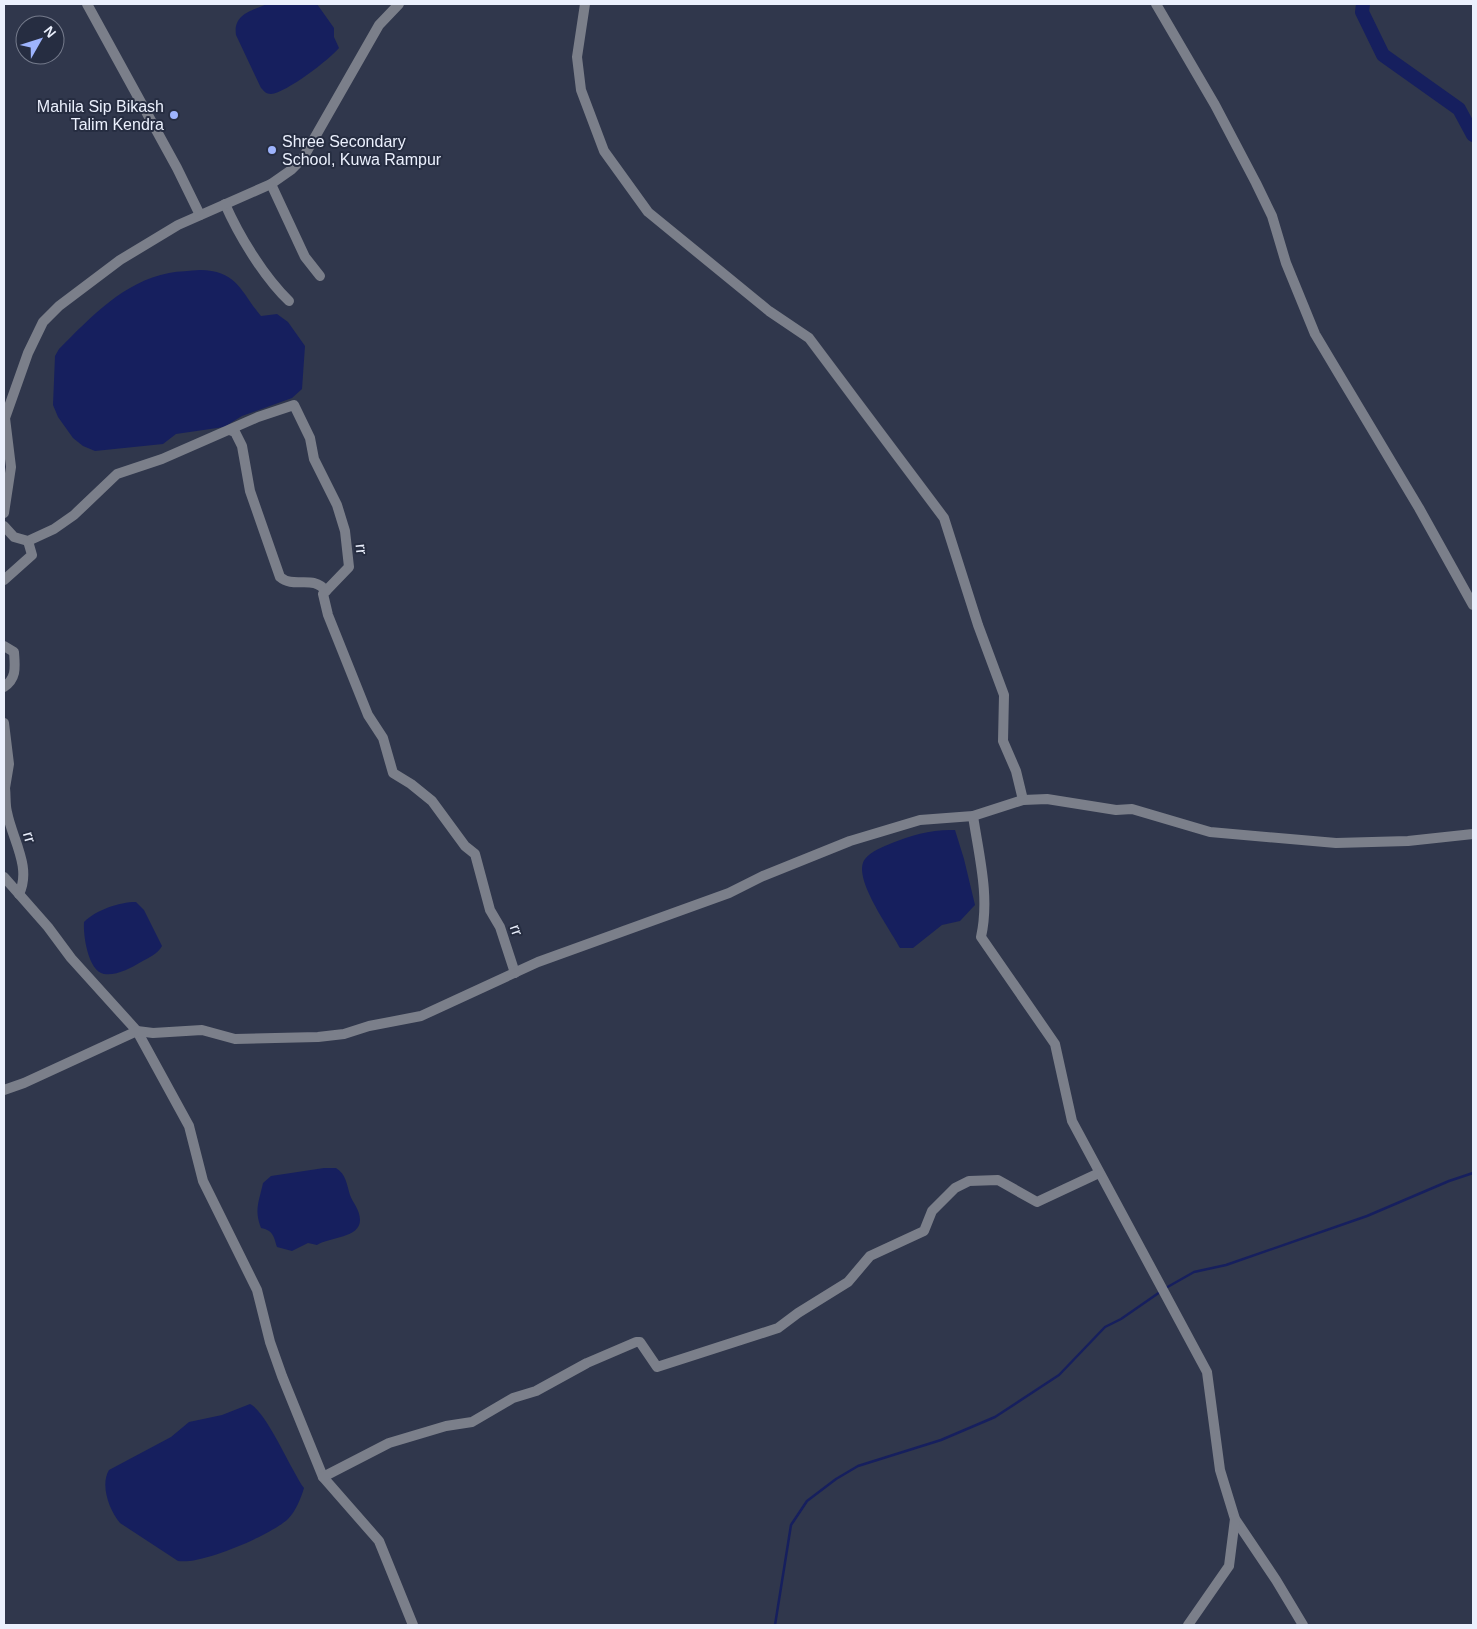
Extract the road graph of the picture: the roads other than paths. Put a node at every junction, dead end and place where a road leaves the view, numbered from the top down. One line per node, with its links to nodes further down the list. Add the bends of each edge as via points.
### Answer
1 (88, 4): 7 (street)
2 (399, 4): 5 (street, via 378,25 303,158)
3 (586, 4): 22 (street, via 577,57 581,90 604,151 648,212 769,311 809,338 944,518 1004,695 1003,741 1016,771)
4 (1156, 4): 17 (street, via 1256,183 1278,231 1286,263 1315,334 1420,508)
5 (271, 184): 6 (street); 8 (street, via 305,257)
6 (226, 204): 7 (street); 9 (street, via 237,232)
7 (200, 216): 10 (street, via 178,225 120,260 43,322)
8 (320, 276)
9 (289, 301)
10 (4, 418): 12 (street, via 11,467)
11 (230, 430): 14 (street, rr, via 117,474 74,515); 16 (street, via 235,432 242,446 250,491 280,577 286,581 313,582); 16 (street, rr, via 294,405 310,438 314,459 338,505 345,531 349,567)
12 (4, 513)
13 (4, 526): 14 (street, via 14,537)
14 (28, 542): 15 (street, via 32,555)
15 (4, 580)
16 (326, 591): 27 (street, rr, via 323,594 326,609 368,714 383,738 393,772 432,801 465,846 475,854 490,910 500,927)
17 (1473, 605)
18 (4, 646): 19 (street, via 14,652 15,670 11,682)
19 (4, 687)
20 (4, 723): 21 (street, rr, via 9,764)
21 (4, 787): 26 (street, rr, via 7,813 22,866 23,886)
22 (1023, 800): 23 (street); 24 (street, via 1047,799 1116,810 1132,809 1210,832 1336,843 1408,841)
23 (973, 816): 27 (street, via 920,820 850,841 729,893); 30 (street, via 985,891 981,937 1055,1044 1072,1121)
24 (1473, 834)
25 (4, 877): 26 (street)
26 (19, 894): 28 (street, via 71,958)
27 (515, 973): 28 (street, via 421,1016 344,1034 235,1039 202,1030)
28 (138, 1031): 29 (street); 31 (street, via 189,1126 203,1182 257,1290 282,1376)
29 (4, 1090)
30 (1099, 1173): 31 (street, via 1036,1202 998,1180 963,1183 932,1211 924,1231 870,1256 848,1282 778,1328 657,1367 640,1342 636,1342 536,1391 513,1398 472,1422 446,1426 389,1444); 32 (street, via 1207,1372 1220,1470)
31 (324, 1477): 33 (street, via 379,1541)
32 (1235, 1520): 34 (street, via 1229,1566); 35 (street)
33 (414, 1625)
34 (1188, 1625)
35 (1303, 1625)

